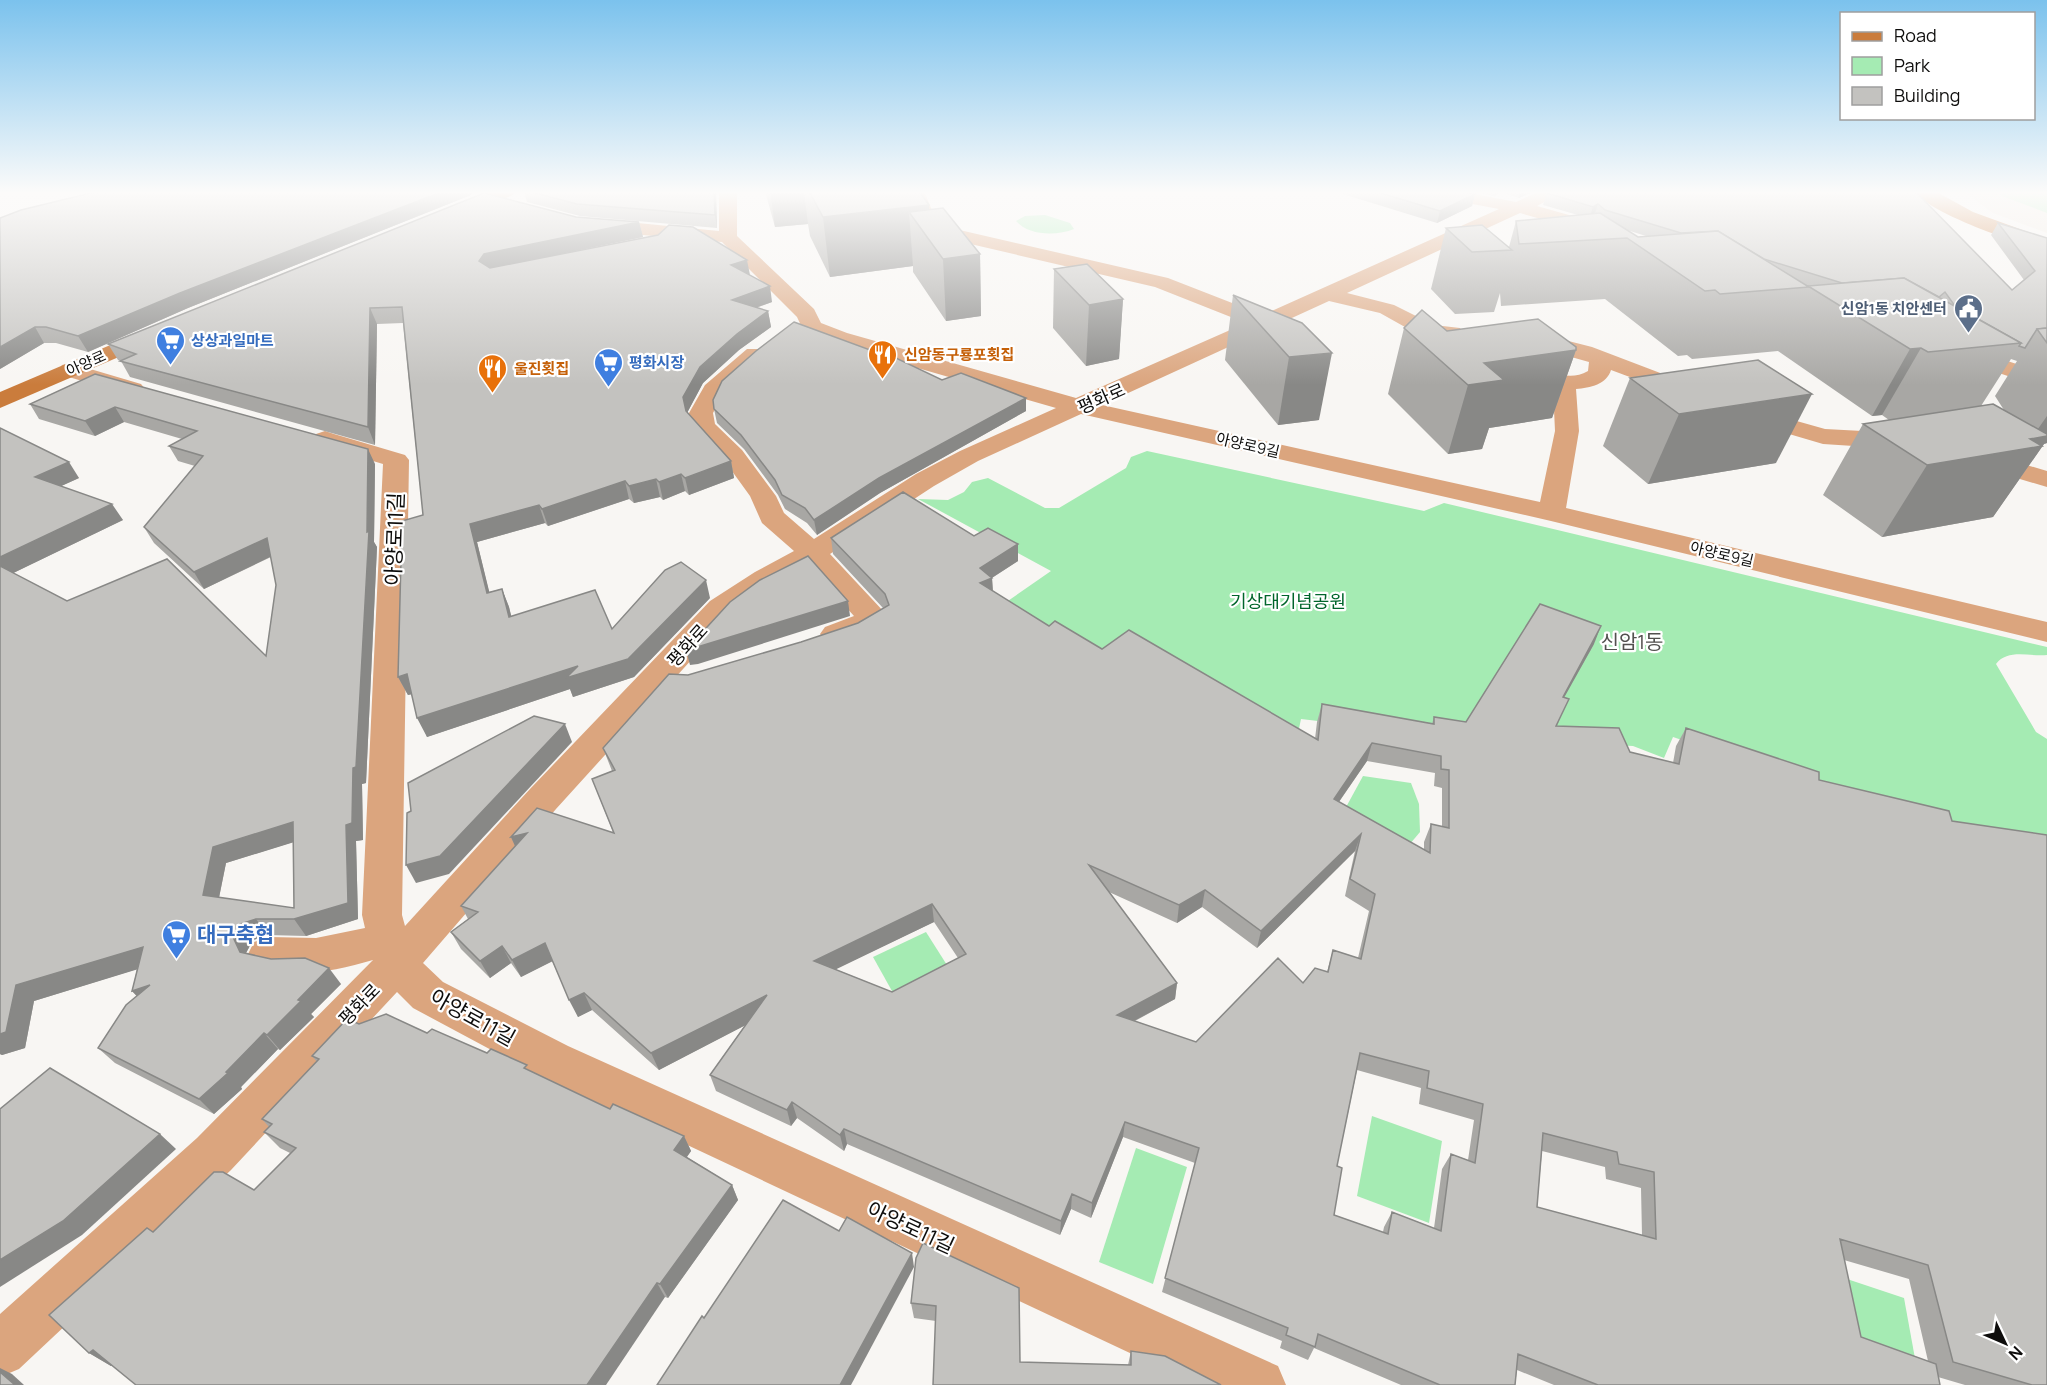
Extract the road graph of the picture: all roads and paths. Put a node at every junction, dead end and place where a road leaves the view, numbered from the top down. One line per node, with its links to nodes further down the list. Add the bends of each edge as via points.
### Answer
1 (741, 256): 7 (street, 아양로9길)
2 (1046, 256): 5 (street, via 1161,282)
3 (1412, 256): 4 (street, 평화로)
4 (1327, 294): 5 (street, 평화로); 8 (street, via 1387,309 1429,331)
5 (1265, 322): 18 (street, 평화로)
6 (177, 323): 13 (main road, 아양로)
7 (790, 327): 18 (street, 아양로9길, via 812,327); 24 (street, via 713,390 700,412 703,426 733,456 763,496 772,517)
8 (1479, 336)
9 (1509, 337): 12 (street, via 1549,341)
10 (1945, 347): 15 (street)
11 (1500, 359): 14 (street, via 1533,375)
12 (1601, 359): 14 (street, via 1602,369 1593,379); 20 (street, via 1721,404 1823,436)
13 (70, 370): 16 (street); 17 (main road, 아양로)
14 (1564, 382): 23 (street, via 1567,432)
15 (2047, 382)
16 (155, 394)
17 (0, 401)
18 (1080, 407): 23 (street, 아양로9길); 24 (street, 평화로, via 969,456)
19 (303, 433): 29 (street, 아양로11길, via 396,460 382,915)
20 (1921, 443)
21 (1955, 453): 22 (street)
22 (2047, 479)
23 (1551, 513): 25 (street, 아양로9길)
24 (813, 552): 26 (street, via 873,620); 27 (street, 평화로, via 734,597)
25 (2047, 632)
26 (812, 642)
27 (658, 677): 28 (street); 29 (street, 평화로)
28 (692, 680)
29 (393, 952): 30 (street, via 299,958); 31 (street, 평화로, via 214,1154); 32 (street, 아양로11길, via 428,995 552,1060)
30 (269, 954)
31 (0, 1350)
32 (1258, 1385)

